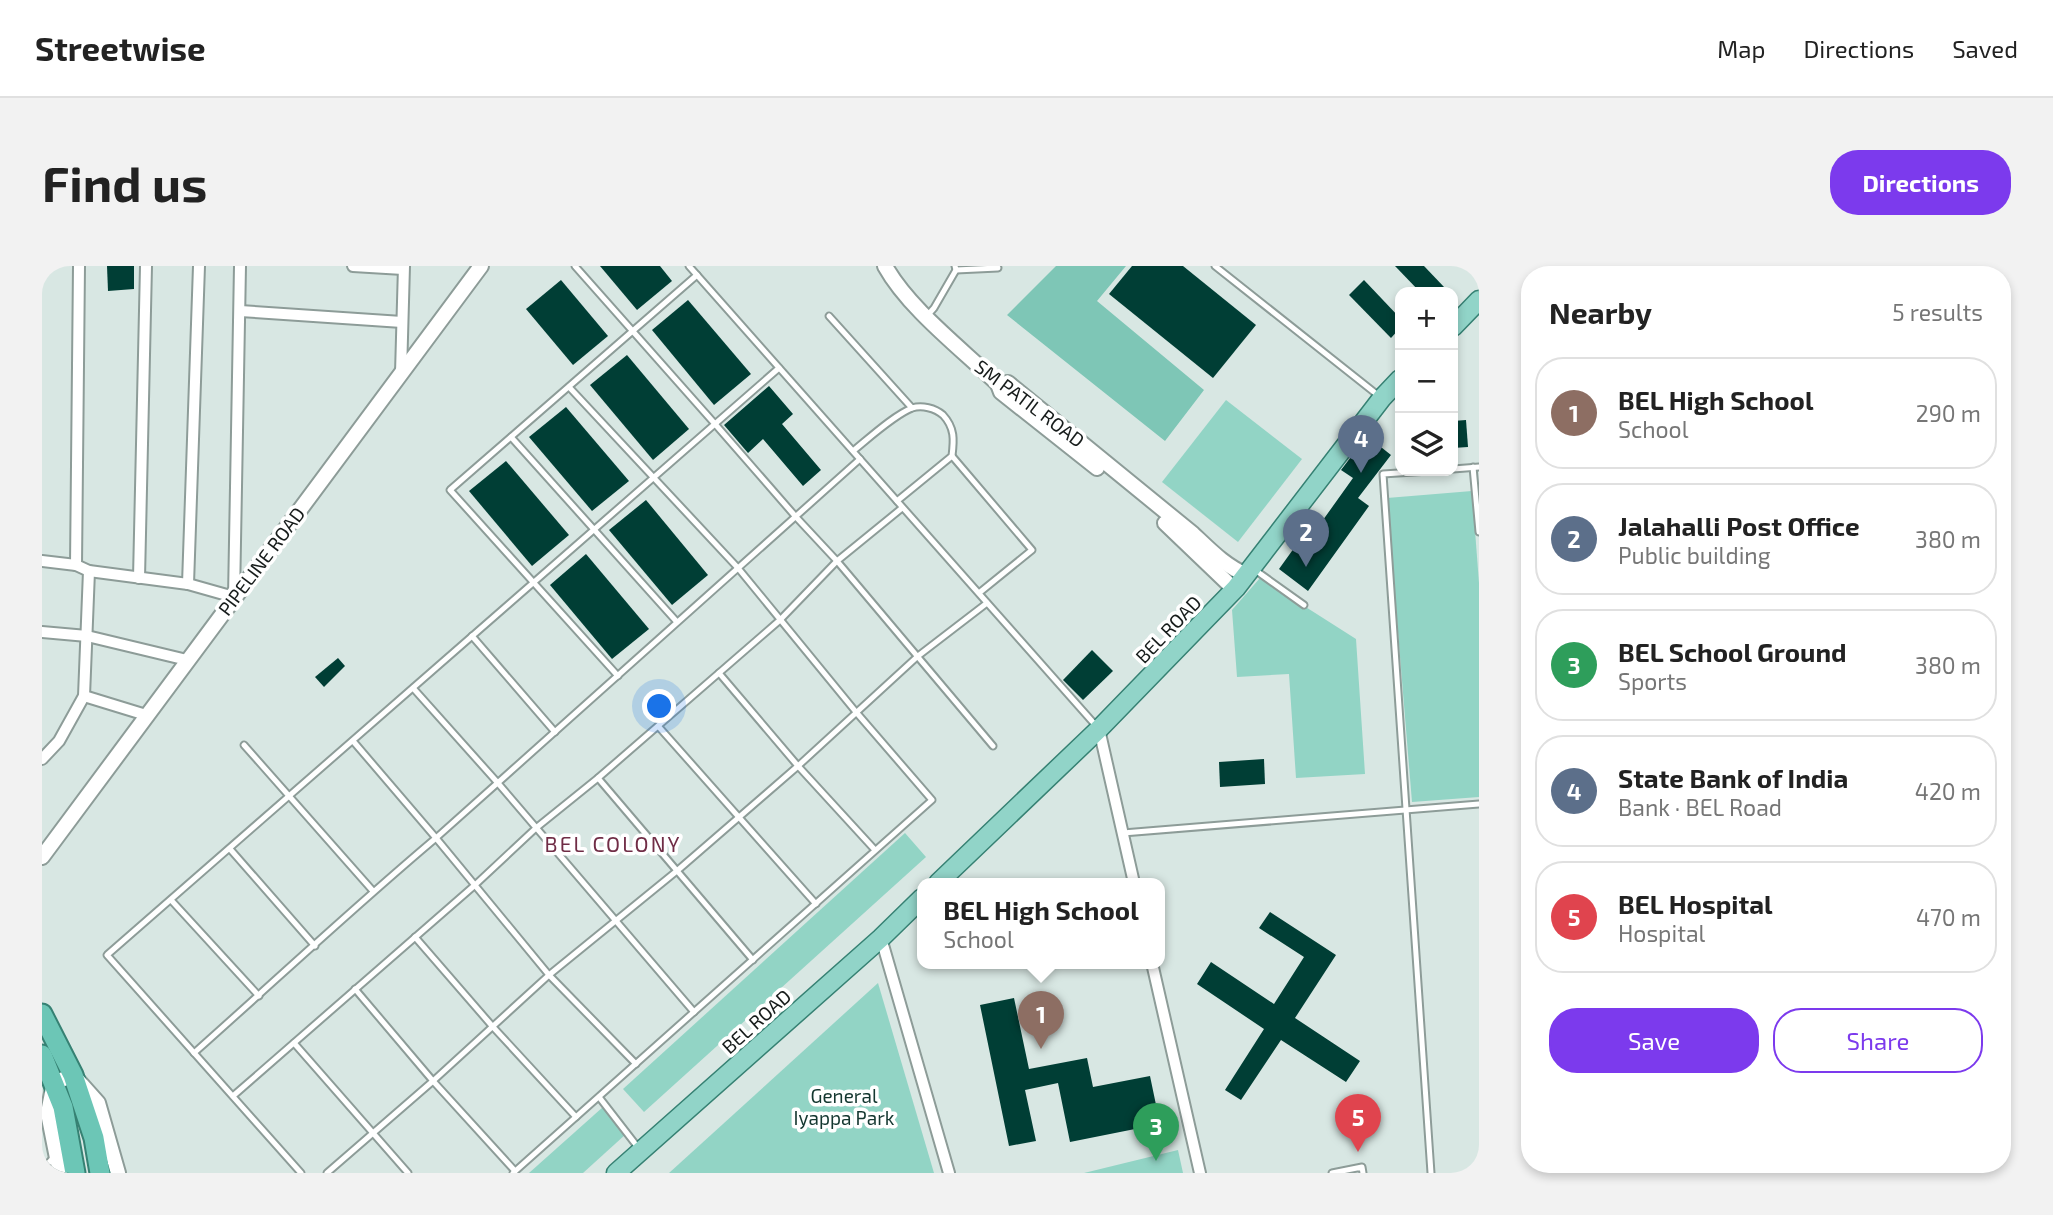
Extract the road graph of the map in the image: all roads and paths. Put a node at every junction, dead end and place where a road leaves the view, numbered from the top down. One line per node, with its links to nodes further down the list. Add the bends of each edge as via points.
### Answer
1 (79, 266): 45 (street)
2 (146, 266): 49 (street)
3 (199, 266): 51 (street)
4 (240, 266): 16 (street)
5 (354, 266): 10 (street)
6 (575, 266): 21 (lane)
7 (689, 266): 14 (lane)
8 (885, 266): 18 (street, SM PATIL ROAD)
9 (1215, 266): 27 (lane)
10 (404, 268): 19 (street)
11 (956, 268): 12 (lane); 18 (lane)
12 (998, 268)
13 (475, 270): 23 (street, PIPELINE ROAD)
14 (697, 275): 21 (lane); 22 (lane)
15 (1479, 300): 20 (main road)
16 (240, 311): 19 (street); 54 (street)
17 (829, 316): 28 (lane)
18 (926, 317): 24 (street, SM PATIL ROAD)
19 (402, 322): 23 (street)
20 (1458, 322)
21 (633, 331): 26 (lane); 29 (lane)
22 (779, 368): 29 (lane); 31 (lane)
23 (401, 373): 54 (street, PIPELINE ROAD)
24 (998, 384): 48 (street, SM PATIL ROAD, via 1008,383 1219,558 1239,572); 52 (street, via 1001,392 1172,529)
25 (1395, 384): 27 (main road, BEL ROAD)
26 (569, 387): 30 (lane); 37 (lane)
27 (1382, 398): 48 (main road, BEL ROAD)
28 (912, 408): 31 (lane); 32 (lane, via 941,413 952,426)
29 (716, 424): 37 (lane); 40 (lane)
30 (511, 437): 41 (lane); 50 (lane, via 450,490)
31 (853, 451): 33 (lane)
32 (952, 456): 38 (lane); 53 (lane, via 1032,550)
33 (860, 460): 38 (lane); 40 (lane)
34 (1476, 467): 35 (lane); 42 (lane)
35 (1458, 469)
36 (1395, 473): 82 (lane, via 1383,474)
37 (654, 477): 41 (lane); 46 (lane)
38 (897, 500): 39 (lane)
39 (902, 508): 44 (lane); 53 (lane)
40 (796, 517): 44 (lane); 46 (lane)
41 (594, 530): 50 (lane); 58 (lane)
42 (1479, 532)
43 (42, 561): 45 (street)
44 (837, 561): 57 (lane); 62 (lane)
45 (76, 565): 47 (street)
46 (738, 568): 57 (lane); 58 (lane)
47 (89, 570): 49 (street); 60 (street)
48 (1250, 572): 52 (main road, BEL ROAD); 56 (lane)
49 (139, 578): 51 (street)
50 (533, 583): 61 (lane); 65 (lane)
51 (188, 584): 54 (street)
52 (1235, 590): 71 (main road, BEL ROAD)
53 (979, 593): 55 (lane)
54 (234, 597): 63 (street, PIPELINE ROAD)
55 (987, 603): 62 (lane); 71 (lane)
56 (1304, 605)
57 (780, 620): 64 (lane); 68 (lane)
58 (677, 622): 65 (lane)
59 (42, 632): 60 (street)
60 (87, 636): 63 (street); 67 (street)
61 (472, 636): 66 (lane); 72 (lane)
62 (918, 656): 68 (lane); 75 (lane)
63 (187, 660): 69 (street, PIPELINE ROAD)
64 (719, 673): 70 (lane); 77 (lane)
65 (618, 676): 72 (lane)
66 (413, 688): 73 (lane); 79 (lane)
67 (84, 696): 69 (street); 76 (street, via 59,741)
68 (856, 712): 77 (lane); 88 (lane, via 932,800)
69 (146, 715): 89 (street, PIPELINE ROAD)
70 (658, 726): 78 (lane); 83 (lane)
71 (1099, 729): 85 (street); 91 (main road, BEL ROAD)
72 (555, 732): 79 (lane)
73 (352, 741): 80 (lane); 86 (lane)
74 (244, 745): 80 (lane)
75 (993, 746)
76 (42, 759)
77 (798, 766): 83 (lane); 88 (lane)
78 (598, 778): 84 (lane); 90 (lane)
79 (497, 782): 84 (lane); 86 (lane)
80 (289, 796): 87 (lane); 94 (lane)
81 (1479, 804): 82 (lane)
82 (1406, 810): 85 (lane); 137 (lane)
83 (739, 817): 90 (lane); 97 (lane)
84 (536, 828): 93 (lane); 98 (lane)
85 (1123, 833): 92 (street)
86 (436, 838): 93 (lane); 94 (lane)
87 (230, 849): 95 (lane); 101 (lane)
88 (876, 850): 97 (lane)
89 (42, 857)
90 (678, 870): 98 (lane); 102 (lane)
91 (943, 878)
92 (1133, 878)
93 (475, 886): 99 (lane); 104 (lane)
94 (373, 891): 101 (lane)
95 (171, 900): 106 (lane); 111 (lane, via 107,955)
96 (917, 903): 100 (main road, BEL ROAD)
97 (816, 904): 102 (lane)
98 (614, 920): 104 (lane); 107 (lane)
99 (415, 937): 105 (lane); 109 (lane)
100 (881, 938): 121 (main road, BEL ROAD); 133 (street)
101 (315, 946): 106 (lane)
102 (753, 960): 107 (lane)
103 (1153, 969): 134 (street)
104 (549, 975): 109 (lane); 113 (lane)
105 (355, 989): 110 (lane); 115 (lane)
106 (259, 996): 111 (lane)
107 (694, 1012): 113 (lane)
108 (42, 1014): 114 (highway)
109 (493, 1027): 115 (lane); 119 (lane)
110 (294, 1043): 117 (lane); 120 (lane)
111 (194, 1053): 117 (lane)
112 (42, 1055): 116 (highway)
113 (636, 1064): 118 (lane)
114 (73, 1075): 116 (street); 127 (highway, via 94,1138); 128 (street, via 98,1103)
115 (433, 1081): 120 (lane); 124 (lane)
116 (54, 1083): 122 (street, via 48,1113); 126 (highway)
117 (233, 1096): 129 (lane)
118 (599, 1097): 119 (lane); 121 (lane)
119 (576, 1117): 124 (lane)
120 (374, 1132): 130 (lane); 131 (lane)
121 (642, 1152): 132 (main road, BEL ROAD)
122 (56, 1154): 123 (lane); 125 (street)
123 (42, 1170)
124 (514, 1172)
125 (61, 1173)
126 (75, 1173)
127 (100, 1173)
128 (118, 1173)
129 (301, 1173)
130 (327, 1173)
131 (408, 1173)
132 (616, 1173)
133 (949, 1173)
134 (1200, 1173)
135 (1332, 1173): 136 (lane, via 1362,1167)
136 (1363, 1173)
137 (1431, 1173)

